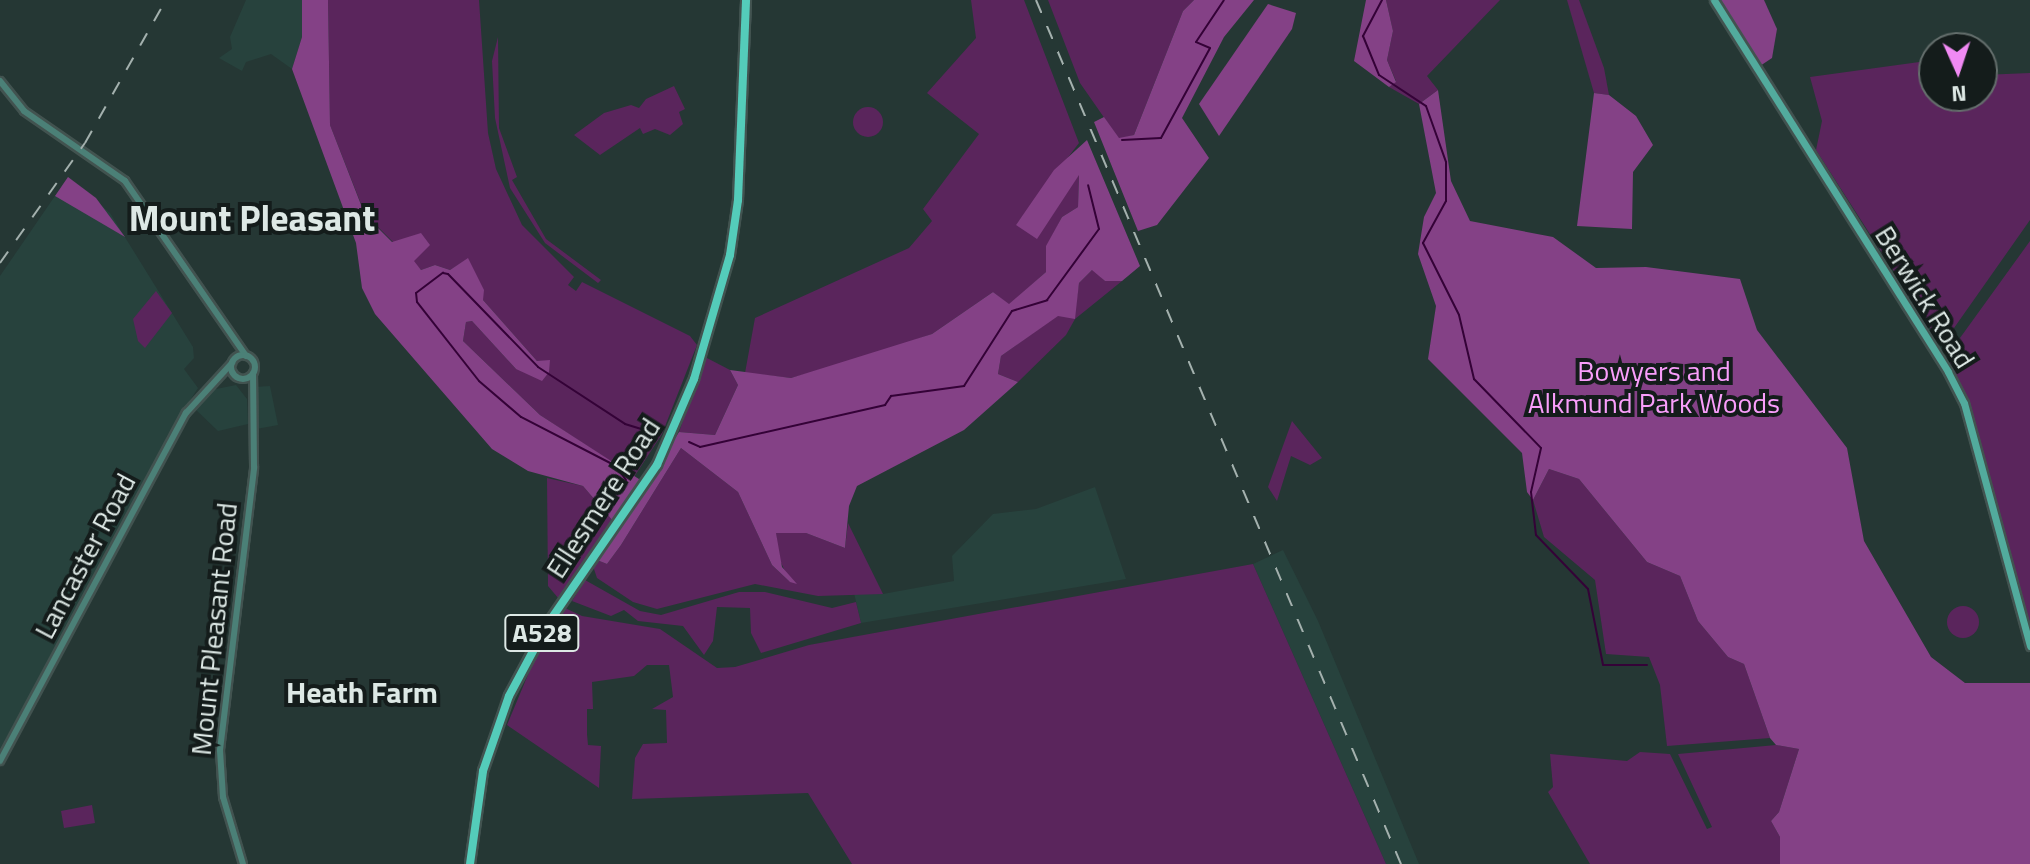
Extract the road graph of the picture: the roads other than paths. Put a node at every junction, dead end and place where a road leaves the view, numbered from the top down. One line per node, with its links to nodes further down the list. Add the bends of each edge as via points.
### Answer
1 (746, 0): 14 (main road, Ellesmere Road / A528, via 736,213 729,258 694,379 657,465 547,625 509,696 483,771)
2 (1714, 0): 11 (main road, Berwick Road, via 1954,382)
3 (0, 81): 4 (street, Mount Pleasant Road, via 24,111 125,181)
4 (232, 340): 5 (street, Mount Pleasant Road); 6 (street)
5 (246, 356): 6 (street); 7 (street, Mount Pleasant Road, via 255,365)
6 (232, 363): 8 (street); 9 (street, Lancaster Road)
7 (253, 374): 8 (street); 10 (street, Mount Pleasant Road)
8 (238, 378): 9 (street); 10 (street)
9 (218, 381): 12 (street, Lancaster Road, via 186,413)
10 (251, 396): 13 (street, Mount Pleasant Road, via 254,467 220,750 223,797)
11 (2030, 646)
12 (0, 761)
13 (243, 864)
14 (470, 864)

